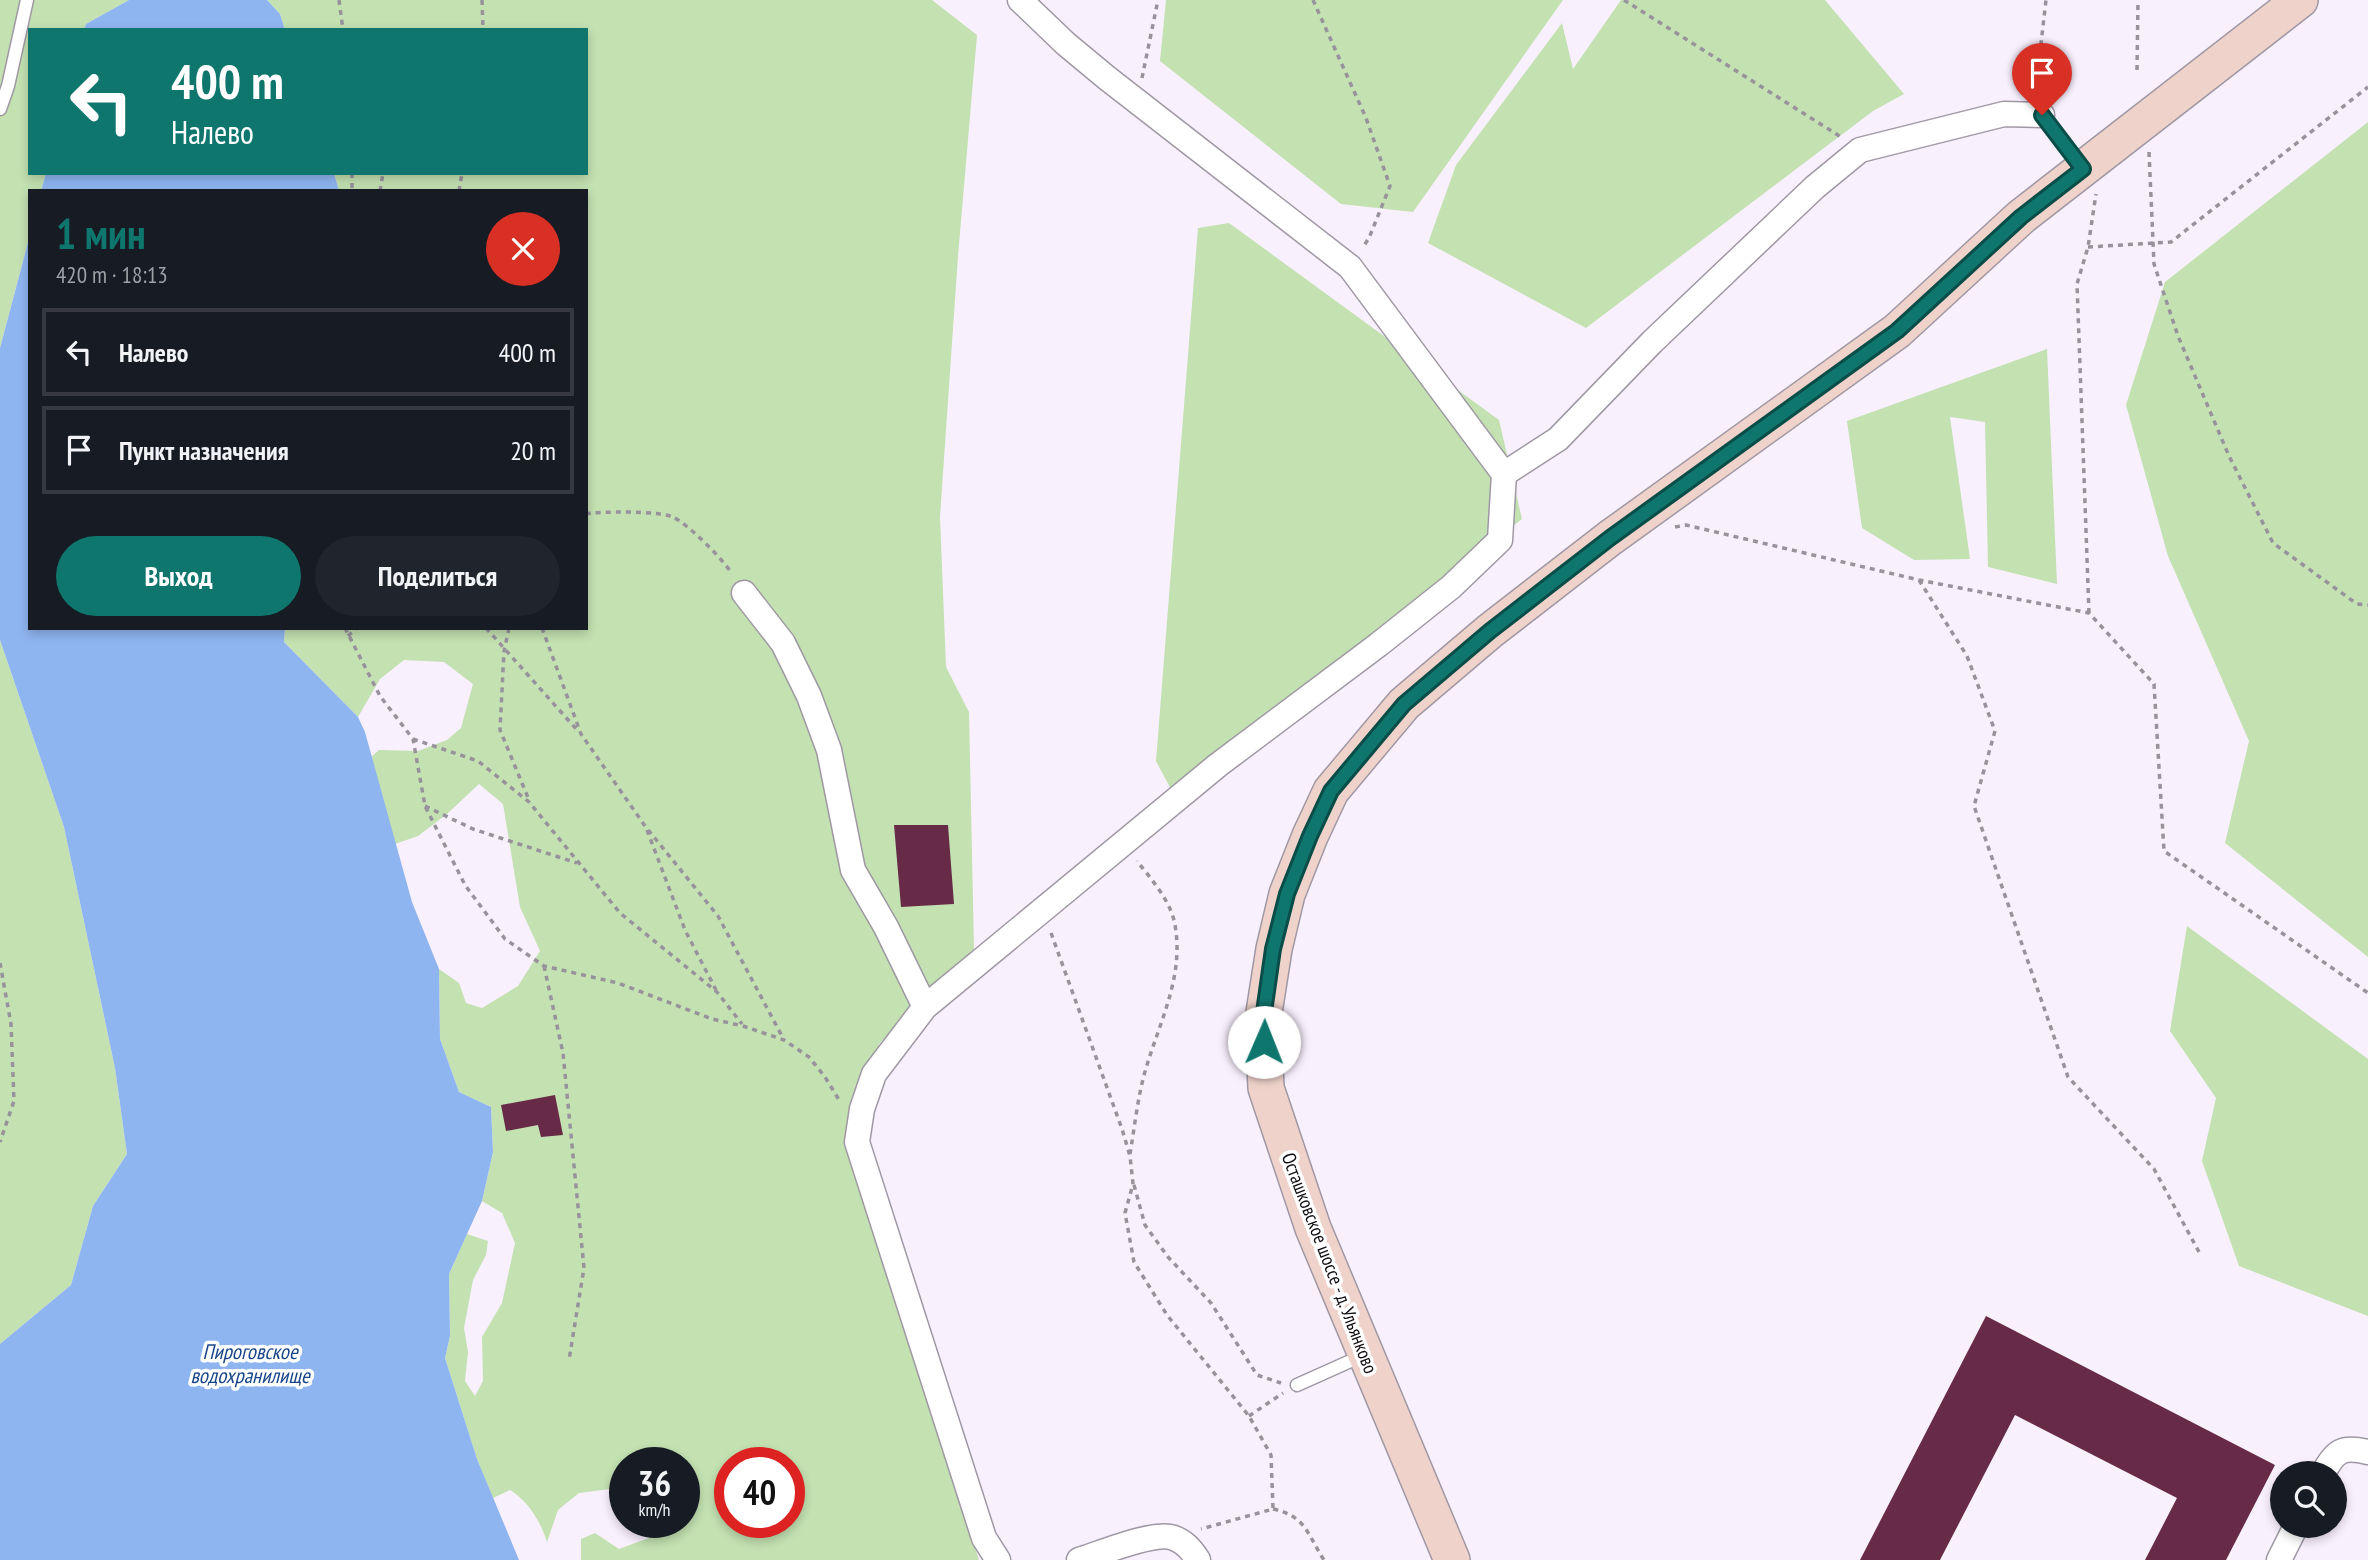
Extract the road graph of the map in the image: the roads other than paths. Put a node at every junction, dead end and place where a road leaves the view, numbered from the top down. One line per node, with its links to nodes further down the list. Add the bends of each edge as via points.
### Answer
1 (27, 0): 4 (lane)
2 (1020, 0): 7 (street, via 1066,44 1350,267)
3 (2300, 0): 6 (street, Осташковское шоссе - д. Ульянково)
4 (0, 109)
5 (2042, 115): 6 (lane); 7 (street, via 2004,114 1860,150 1652,342 1558,439)
6 (2083, 169): 10 (street, Осташковское шоссе - д. Ульянково, via 2021,217 1897,331 1610,538 1490,631 1404,704 1331,791 1287,894 1273,949 1263,1019 1266,1088 1313,1228)
7 (1504, 474): 9 (street, via 1500,540 1451,587 1218,765)
8 (744, 593): 9 (street, via 783,643 809,696 829,750 853,870)
9 (925, 1007): 15 (street, via 874,1074 857,1142 984,1538)
10 (1365, 1355): 11 (lane); 18 (street, Осташковское шоссе - д. Ульянково)
11 (1297, 1385)
12 (2368, 1452): 13 (street, via 2352,1448 2338,1452)
13 (2332, 1461)
14 (2290, 1538): 19 (street)
15 (998, 1560)
16 (1079, 1560): 17 (street, via 1146,1538 1172,1537 1192,1549)
17 (1198, 1560)
18 (1452, 1560)
19 (2279, 1560)

